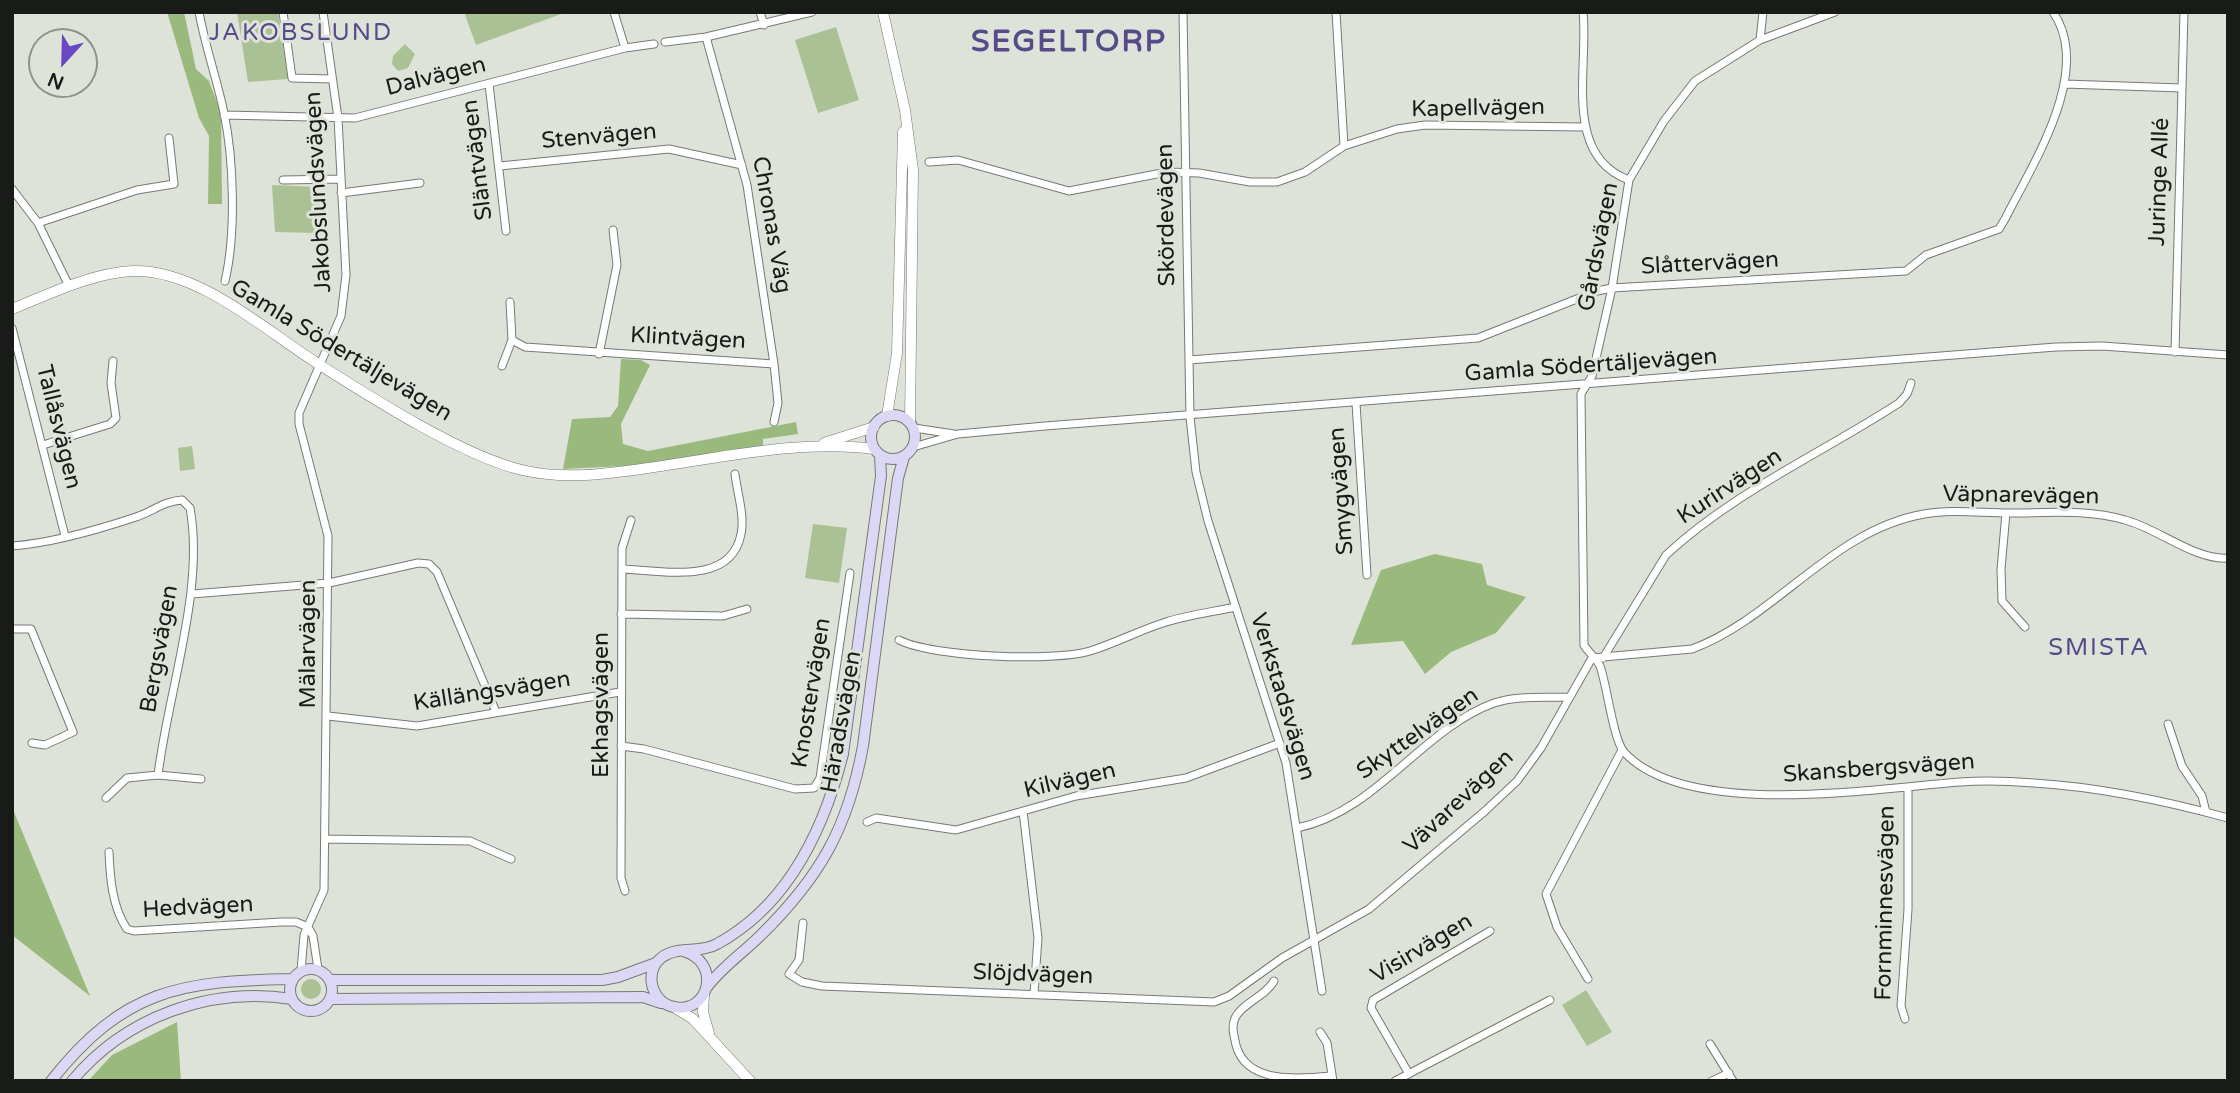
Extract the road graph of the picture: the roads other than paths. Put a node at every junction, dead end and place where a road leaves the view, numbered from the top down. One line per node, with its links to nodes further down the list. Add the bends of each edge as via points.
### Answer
1 (199, 12): 26 (street)
2 (283, 12): 21 (street, via 292,78)
3 (323, 12): 21 (street, Jakobslundsvägen)
4 (614, 12): 20 (street)
5 (760, 12): 15 (street)
6 (812, 12): 15 (street)
7 (883, 12): 25 (street)
8 (1183, 12): 34 (street, Skördevägen)
9 (1336, 12): 30 (street)
10 (1583, 12): 28 (street)
11 (1763, 12): 17 (street)
12 (1835, 12): 17 (street, Gårdsvägen)
13 (2053, 12): 23 (street, Slåttervägen, via 2064,49)
14 (2184, 12): 24 (street, Juringe Allé)
15 (764, 24): 16 (street)
16 (706, 37): 18 (street); 32 (street, Chronas Väg)
17 (1760, 40): 37 (street, Gårdsvägen, via 1695,81 1650,142)
18 (665, 42)
19 (654, 44): 20 (street, Dalvägen)
20 (625, 48): 22 (street, Dalvägen)
21 (332, 79): 27 (street, Jakobslundsvägen)
22 (489, 84): 27 (street, Dalvägen, via 355,118); 33 (street, Släntvägen)
23 (2065, 85): 24 (street); 46 (street, Slåttervägen, via 2054,121 1999,229 1926,255 1906,271)
24 (2181, 88): 51 (street, Juringe Allé)
25 (905, 110): 62 (street, via 897,354); 65 (street, via 913,170)
26 (224, 115): 27 (street, Dalvägen); 44 (street, via 232,212 232,251)
27 (338, 118): 35 (street, Jakobslundsvägen)
28 (1583, 127): 30 (street, Kapellvägen, via 1425,125); 37 (street, via 1613,174)
29 (169, 138): 41 (street, via 174,184 127,193)
30 (1344, 146): 34 (street, Kapellvägen, via 1305,172 1277,182)
31 (929, 162): 34 (street, Kapellvägen, via 958,160 1069,191)
32 (742, 165): 33 (street, Stenvägen, via 669,149); 56 (street, Chronas Väg)
33 (500, 166): 43 (street, Släntvägen)
34 (1186, 172): 54 (street, Skördevägen)
35 (340, 179): 36 (street); 40 (street, Jakobslundsvägen)
36 (284, 180)
37 (1629, 180): 46 (street, Gårdsvägen)
38 (420, 183): 40 (street)
39 (12, 189): 41 (street)
40 (341, 193): 57 (street, Jakobslundsvägen, via 344,301)
41 (38, 223): 45 (street)
42 (613, 230): 52 (street, Klintvägen, via 617,265)
43 (506, 231)
44 (225, 281)
45 (69, 286): 48 (street, Gamla Södertäljevägen); 57 (street, Gamla Södertäljevägen, via 135,271 183,281 230,305)
46 (1612, 288): 54 (street, Slåttervägen, via 1478,338); 60 (street, Gårdsvägen)
47 (510, 302): 50 (street)
48 (12, 309)
49 (12, 328): 68 (street, Tallåsvägen)
50 (512, 340): 52 (street, Klintvägen, via 525,347); 58 (street)
51 (2175, 352): 53 (street, Gamla Södertäljevägen); 60 (street, Gamla Södertäljevägen, via 2056,347)
52 (599, 354): 56 (street, Klintvägen)
53 (2228, 355)
54 (1189, 360): 63 (street, Skördevägen)
55 (113, 361): 68 (street, via 116,418 110,424)
56 (774, 363): 64 (street, Chronas Väg, via 778,403)
57 (320, 366): 69 (street, Gamla Södertäljevägen, via 443,436 497,461 540,474 586,475); 82 (street, Mälarvägen, via 303,401 299,424 326,522)
58 (502, 366)
59 (1911, 383): 91 (street, Kurirvägen, via 1899,402 1741,499 1679,543 1666,555)
60 (1587, 385): 61 (street, Gamla Södertäljevägen); 90 (street, via 1581,394 1584,645)
61 (1356, 403): 63 (street, Gamla Södertäljevägen); 81 (street, Smygvägen)
62 (887, 416): 65 (main road, via 900,416); 66 (main road)
63 (1189, 417): 67 (street, Gamla Södertäljevägen); 84 (street, Verkstadsvägen, via 1205,508)
64 (774, 422)
65 (912, 425): 67 (street, Gamla Södertäljevägen); 70 (main road)
66 (874, 427): 69 (street, Gamla Södertäljevägen); 71 (main road, via 871,437)
67 (958, 434): 70 (street, Gamla Södertäljevägen)
68 (43, 445): 76 (street, Tallåsvägen)
69 (820, 445): 71 (street, Gamla Södertäljevägen)
70 (913, 447): 72 (main road)
71 (877, 452): 72 (main road, via 889,459); 118 (main road, Häradsvägen, via 881,475 843,754 828,805 810,847 781,890 720,943 706,950)
72 (904, 457): 125 (main road, Häradsvägen, via 863,746 849,806 808,885)
73 (736, 474): 79 (street, via 742,532 726,562 706,571)
74 (2006, 513): 78 (street, Väpnarevägen, via 2123,519 2207,557); 87 (street, via 2003,601); 91 (street, Väpnarevägen, via 1924,514 1895,522 1806,572 1763,608 1706,644)
75 (631, 520): 79 (street, Ekhagsvägen, via 622,548)
76 (65, 536): 77 (street, Bergsvägen); 83 (street, Bergsvägen, via 129,520 169,501 182,500 192,519)
77 (12, 546)
78 (2228, 558)
79 (622, 569): 86 (street, Ekhagsvägen)
80 (850, 573): 99 (street, Knostervägen, via 820,778 814,788 795,789 644,748)
81 (1367, 575)
82 (329, 583): 83 (street); 94 (street, via 418,562 429,564 437,572); 95 (street, Mälarvägen)
83 (192, 594): 101 (street, Bergsvägen)
84 (1234, 607): 89 (street, via 1170,621 1088,651 1051,655 953,652 914,647); 98 (street, Verkstadsvägen)
85 (747, 609): 86 (street, via 723,616)
86 (621, 614): 92 (street, Ekhagsvägen)
87 (2025, 627)
88 (12, 629): 97 (street, via 31,629 73,732 45,745)
89 (899, 640)
90 (1592, 658): 91 (street, Väpnarevägen); 93 (street, Vävarevägen); 100 (street, via 1599,662)
91 (1603, 658)
92 (620, 692): 94 (street, Källängsvägen); 99 (street, Ekhagsvägen)
93 (1569, 697): 109 (street, Skyttelvägen, via 1494,703 1451,729 1348,807); 117 (street, Vävarevägen, via 1517,781 1369,909 1331,933)
94 (496, 712): 95 (street, Källängsvägen, via 417,726)
95 (327, 716): 110 (street, Mälarvägen)
96 (2168, 724): 106 (street, via 2182,766 2202,796)
97 (32, 743)
98 (1280, 743): 105 (street, Kilvägen, via 1186,778 1076,796); 109 (street, Verkstadsvägen)
99 (621, 746): 113 (street, Ekhagsvägen, via 621,878)
100 (1622, 750): 103 (street, Skansbergsvägen, via 1662,777 1702,788 1819,796); 122 (street, via 1546,894 1557,927)
101 (158, 775): 102 (street); 104 (street, via 127,778)
102 (201, 779)
103 (1908, 787): 106 (street, Skansbergsvägen, via 1963,781 2035,783); 132 (street, Fornminnesvägen, via 1908,909 1901,1006)
104 (106, 798)
105 (1023, 811): 108 (street, Kilvägen, via 956,830 876,818); 127 (street, via 1038,938)
106 (2206, 812): 107 (street, Skansbergsvägen)
107 (2228, 818)
108 (867, 822)
109 (1297, 828): 117 (street, Verkstadsvägen)
110 (326, 839): 112 (street, via 470,841); 115 (street, Mälarvägen, via 324,890)
111 (109, 852): 115 (street, Hedvägen, via 112,886 127,929 281,922)
112 (511, 859)
113 (625, 891)
114 (803, 923): 127 (street, Slöjdvägen, via 799,960 789,974 802,982)
115 (308, 927): 120 (street); 121 (street, Mälarvägen)
116 (1490, 931): 136 (street, Visirvägen, via 1373,1000 1371,1008)
117 (1314, 938): 126 (street, Verkstadsvägen); 127 (street, Slöjdvägen, via 1214,1003)
118 (683, 951): 119 (main road, via 663,956); 125 (main road, via 700,959 705,967)
119 (656, 963): 123 (main road, via 618,978 602,979); 131 (main road, via 651,981 657,997)
120 (318, 969): 121 (main road); 123 (main road)
121 (296, 975): 128 (main road); 139 (main road, via 214,981 161,993 100,1026)
122 (1588, 979)
123 (331, 980): 129 (main road)
124 (1274, 981): 138 (street, via 1268,992 1236,1015 1232,1029 1237,1050 1252,1065 1278,1077)
125 (705, 990): 131 (main road, via 692,1005); 134 (street, via 703,1012)
126 (1322, 991)
127 (1034, 994)
128 (292, 999): 129 (main road, via 308,1012 319,1010); 140 (main road, via 217,1000 165,1012 114,1039)
129 (331, 999): 131 (main road, via 643,997)
130 (1550, 1000): 136 (street)
131 (669, 1005): 134 (street, via 693,1019)
132 (1905, 1019)
133 (1320, 1032): 138 (street, via 1327,1043)
134 (710, 1037): 141 (street)
135 (1710, 1044): 137 (street)
136 (1409, 1074): 142 (street)
137 (1731, 1077): 143 (street)
138 (1332, 1078)
139 (51, 1081)
140 (72, 1081)
141 (750, 1081)
142 (1395, 1081)
143 (1712, 1081)

